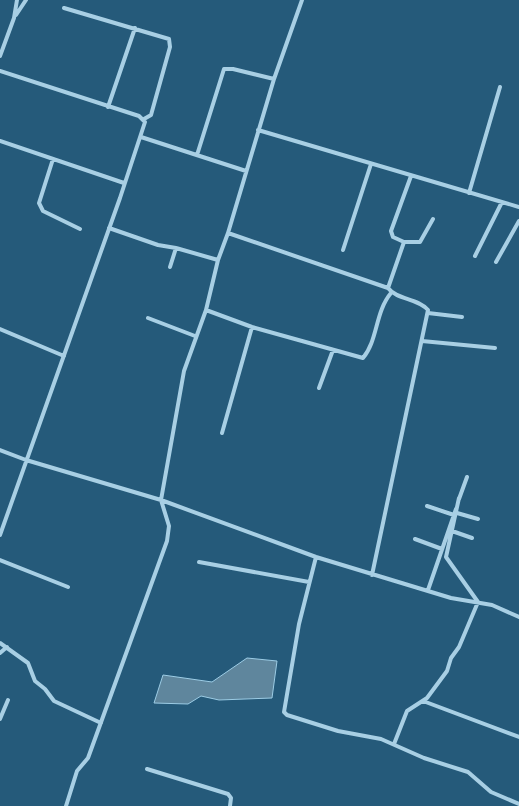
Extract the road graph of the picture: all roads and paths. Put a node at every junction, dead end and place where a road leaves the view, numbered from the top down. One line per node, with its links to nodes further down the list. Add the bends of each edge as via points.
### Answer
1 (17, 0): 5 (street)
2 (26, 0): 5 (street)
3 (302, 0): 9 (street)
4 (64, 8): 6 (street)
5 (14, 16): 7 (street)
6 (135, 28): 11 (street); 12 (street, via 167,37 171,41 151,114)
7 (0, 56)
8 (0, 70): 11 (street)
9 (274, 79): 13 (street); 16 (street, via 224,69)
10 (500, 87): 22 (street)
11 (108, 107): 12 (street)
12 (144, 119): 14 (street)
13 (258, 130): 18 (street); 19 (street)
14 (141, 137): 16 (street); 21 (street)
15 (0, 141): 17 (street)
16 (197, 155): 19 (street)
17 (53, 159): 21 (street); 28 (street, via 39,203 40,208)
18 (372, 164): 20 (street); 32 (street)
19 (246, 171): 29 (street)
20 (411, 176): 22 (street); 30 (street, via 391,231 393,237)
21 (124, 183): 27 (street)
22 (469, 193): 23 (street)
23 (502, 202): 24 (street); 33 (street)
24 (519, 207)
25 (433, 219): 30 (street, via 420,242)
26 (519, 221): 35 (street)
27 (109, 228): 31 (street, via 158,245); 49 (street)
28 (80, 229)
29 (228, 233): 34 (street); 37 (street)
30 (404, 242): 37 (street)
31 (176, 248): 34 (street); 36 (street)
32 (343, 250)
33 (475, 256)
34 (218, 260): 39 (street)
35 (496, 262)
36 (170, 267)
37 (388, 288): 38 (street)
38 (391, 293): 40 (street, via 424,306); 48 (street, via 381,308 368,351 363,358)
39 (206, 310): 43 (street); 45 (street)
40 (428, 313): 41 (street); 46 (street)
41 (462, 317)
42 (148, 318): 45 (street)
43 (252, 327): 48 (street); 51 (street)
44 (0, 329): 49 (street)
45 (195, 336): 55 (street, via 184,371)
46 (422, 341): 47 (street); 67 (street)
47 (495, 348)
48 (333, 350): 50 (street)
49 (64, 356): 53 (street)
50 (319, 388)
51 (222, 433)
52 (0, 450): 53 (street)
53 (26, 460): 55 (street); 60 (street)
54 (467, 476): 57 (street)
55 (161, 500): 64 (street); 79 (street, via 169,526 167,541)
56 (427, 506): 57 (street)
57 (456, 514): 58 (street); 59 (street); 63 (street)
58 (478, 519)
59 (452, 531): 61 (street); 71 (street, via 446,557)
60 (0, 535)
61 (472, 538)
62 (415, 539): 63 (street)
63 (442, 549): 70 (street)
64 (316, 557): 67 (street); 68 (street)
65 (0, 560): 69 (street)
66 (199, 562): 68 (street)
67 (372, 575): 70 (street)
68 (309, 582): 81 (street, via 284,712 338,731)
69 (68, 587)
70 (428, 590): 71 (street, via 451,598)
71 (478, 602): 72 (street, via 498,606); 77 (street, via 447,671)
72 (519, 616)
73 (0, 643): 74 (street)
74 (7, 647): 75 (street); 79 (street, via 28,662 35,681 54,701)
75 (0, 653)
76 (8, 700): 78 (street)
77 (424, 701): 80 (street); 81 (street, via 407,711)
78 (0, 719)
79 (101, 723): 84 (street, via 87,761 77,771)
80 (519, 737)
81 (394, 744): 83 (street, via 424,758 468,772 491,792)
82 (147, 769): 85 (street, via 228,794 232,798)
83 (519, 804)
84 (66, 806)
85 (230, 806)

